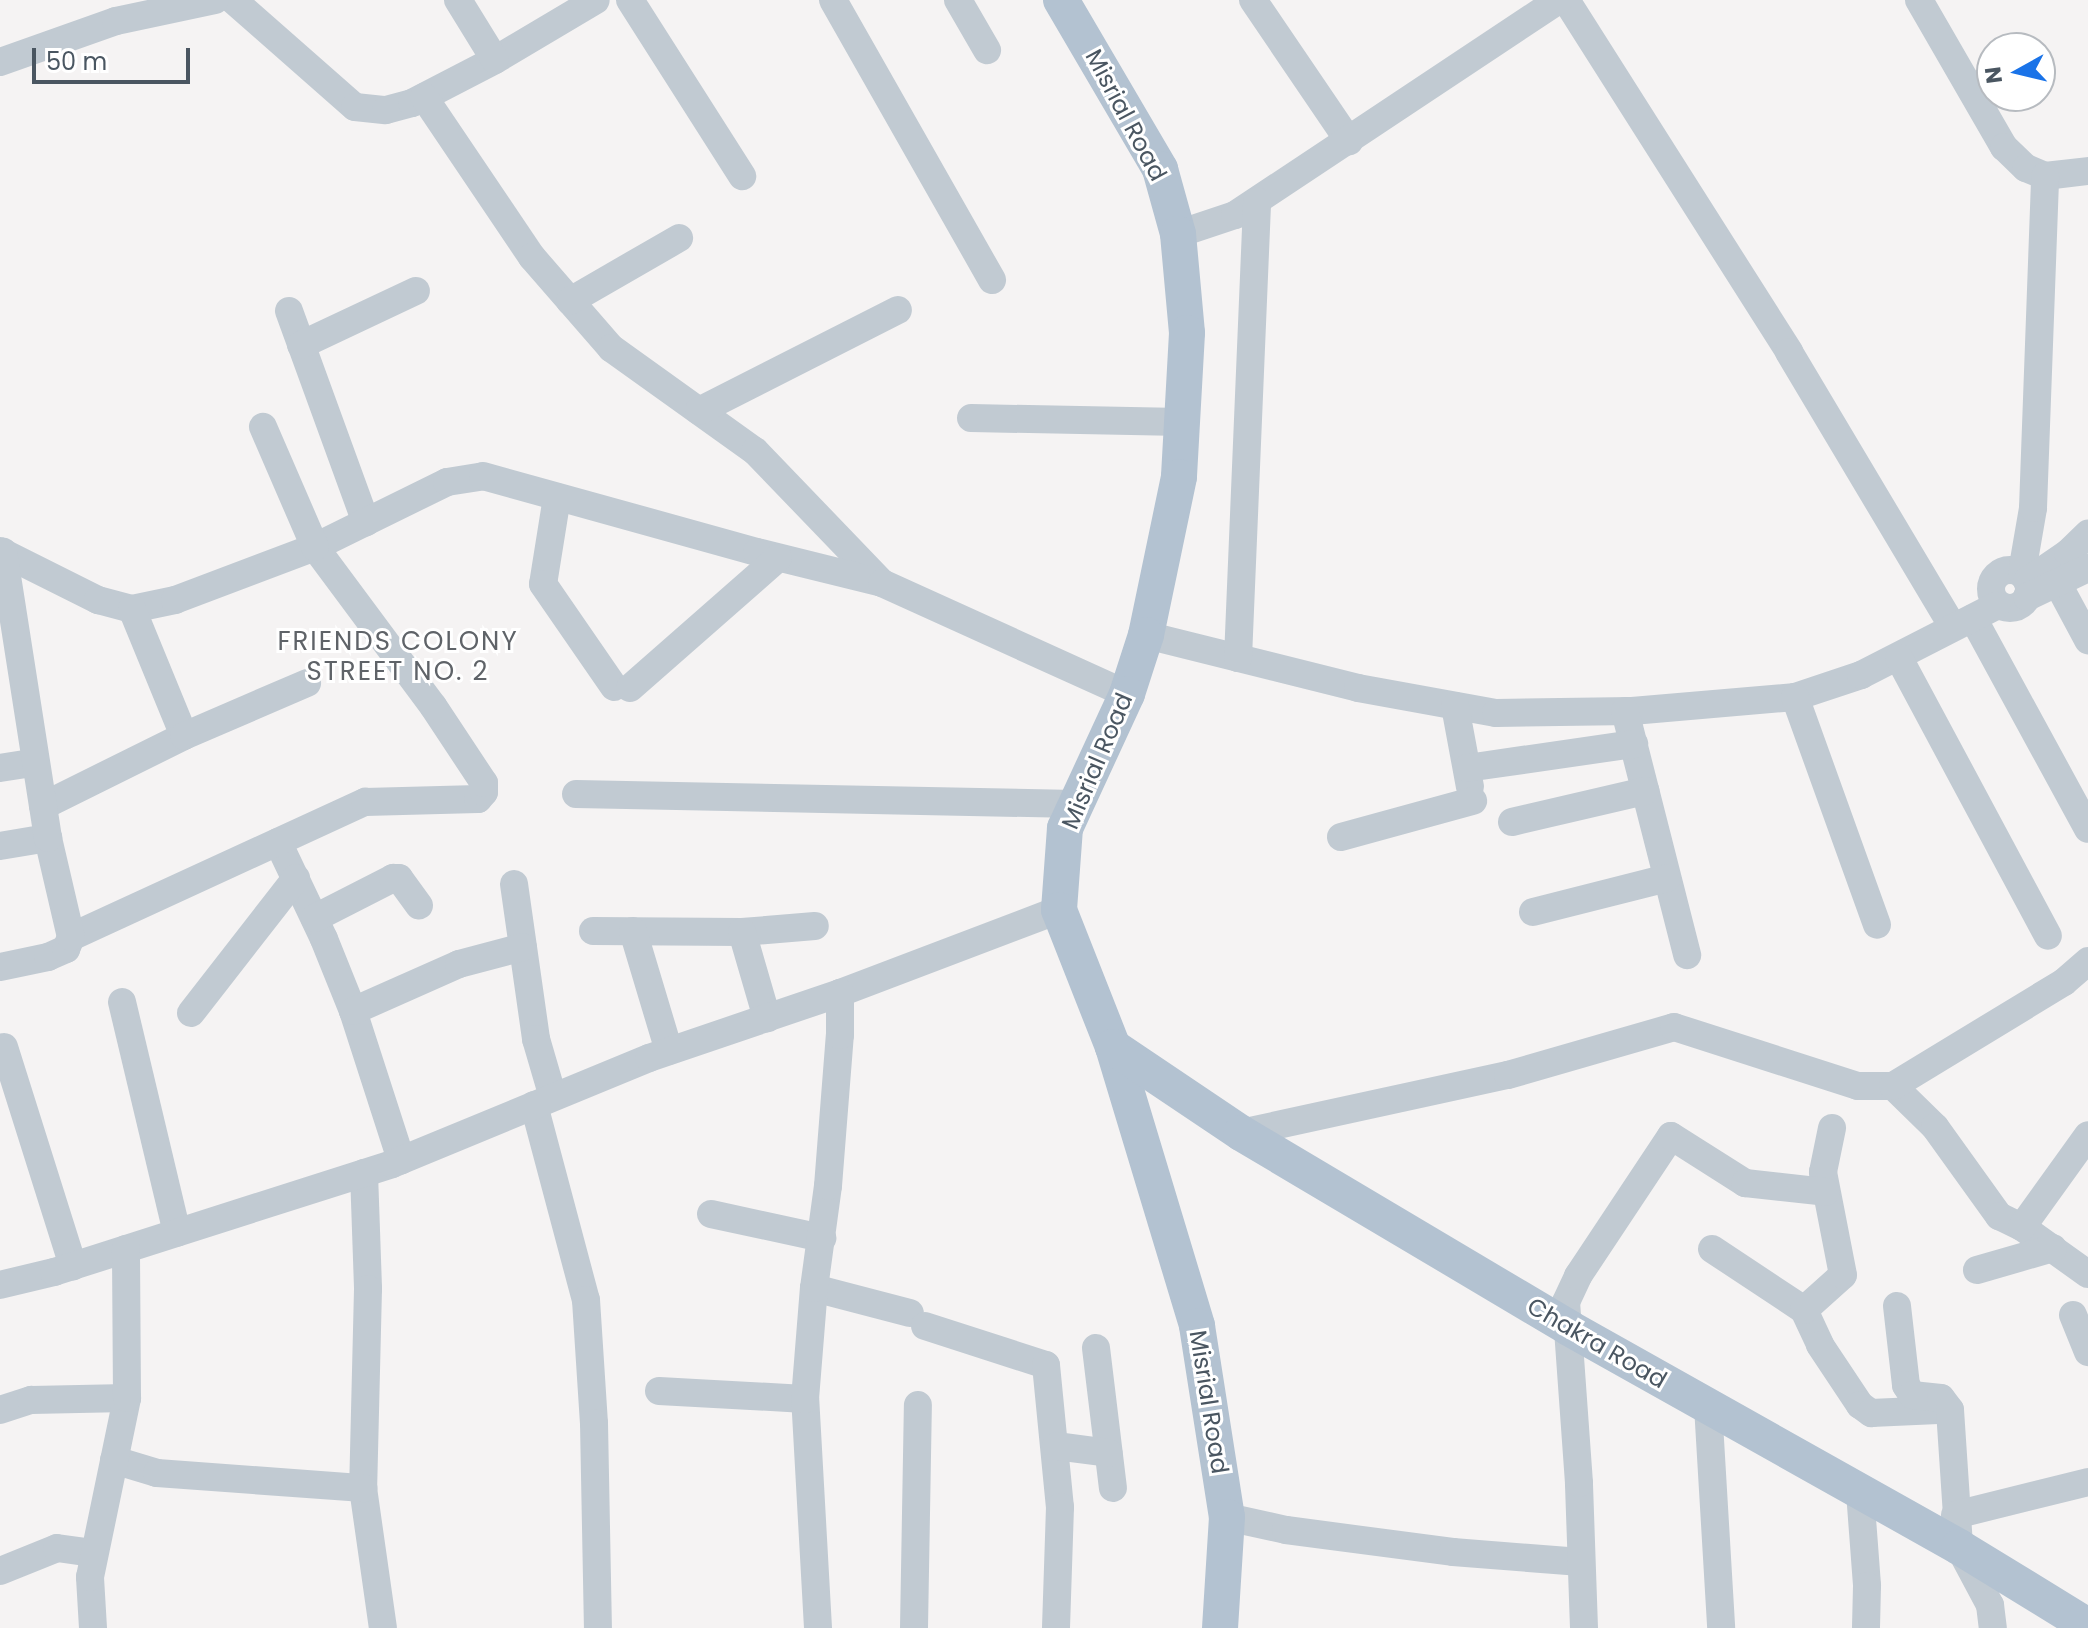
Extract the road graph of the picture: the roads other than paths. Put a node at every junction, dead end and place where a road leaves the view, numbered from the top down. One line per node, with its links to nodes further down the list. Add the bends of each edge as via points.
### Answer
1 (215, 0): 15 (street, via 116,21)
2 (233, 0): 16 (street, via 355,107 386,110)
3 (458, 0): 14 (street)
4 (596, 0): 14 (street)
5 (630, 0): 19 (street)
6 (833, 0): 24 (street)
7 (958, 0): 13 (street)
8 (1061, 0): 22 (main road, Misrial Road, via 1160,169)
9 (1253, 0): 17 (street)
10 (1559, 0): 17 (street)
11 (1566, 0): 45 (street, via 1789,352)
12 (1919, 0): 20 (street, via 2004,147 2026,168)
13 (987, 50)
14 (495, 60): 16 (street)
15 (0, 62)
16 (424, 97): 26 (street, via 532,257)
17 (1349, 141): 21 (street)
18 (2088, 171): 20 (street)
19 (742, 176)
20 (2045, 176): 42 (street, via 2033,508)
21 (1257, 201): 22 (street, via 1235,215); 49 (street)
22 (1178, 234): 32 (main road, Misrial Road, via 1187,333)
23 (679, 238): 26 (street)
24 (992, 280)
25 (416, 291): 29 (street)
26 (570, 301): 30 (street, via 611,348)
27 (898, 310): 30 (street)
28 (289, 311): 29 (street)
29 (301, 345): 35 (street)
30 (699, 411): 41 (street, via 755,451)
31 (971, 418): 32 (street)
32 (1182, 422): 47 (main road, Misrial Road, via 1179,477)
33 (263, 427): 37 (street)
34 (557, 497): 35 (street, via 483,476 447,482); 39 (street); 39 (street, via 543,584 622,687)
35 (366, 522): 37 (street)
36 (2088, 534): 42 (street)
37 (315, 547): 44 (street, via 175,600); 69 (street, via 424,693 484,783 484,792 478,799 365,802)
38 (2, 552): 44 (street, via 98,600); 46 (street)
39 (778, 558): 41 (street)
40 (2088, 568): 43 (street)
41 (882, 583): 52 (street)
42 (2025, 584): 43 (street); 45 (street, via 2008,571 1997,577)
43 (2058, 584): 48 (street)
44 (132, 609): 56 (street)
45 (1974, 617): 50 (street); 66 (street)
46 (8, 632): 58 (street)
47 (1146, 635): 49 (street); 52 (main road, Misrial Road)
48 (2088, 640)
49 (1238, 658): 54 (street)
50 (1899, 658): 53 (street); 83 (street)
51 (307, 683): 56 (street)
52 (1127, 694): 63 (main road, Misrial Road)
53 (1795, 697): 55 (street); 78 (street)
54 (1455, 706): 55 (street, via 1496,713); 60 (street)
55 (1625, 711): 57 (street)
56 (184, 736): 64 (street)
57 (1634, 744): 60 (street); 61 (street)
58 (36, 762): 59 (street); 64 (street)
59 (0, 768)
60 (1467, 768): 67 (street, via 1474,808)
61 (1645, 791): 65 (street); 72 (street)
62 (576, 794): 63 (street)
63 (1076, 804): 75 (main road, Misrial Road, via 1065,828)
64 (43, 806): 68 (street)
65 (1512, 822)
66 (2088, 829)
67 (1341, 837)
68 (48, 838): 70 (street); 84 (street)
69 (278, 842): 71 (street); 84 (street)
70 (0, 846)
71 (296, 878): 77 (street); 92 (street)
72 (1667, 878): 76 (street); 86 (street)
73 (514, 884): 85 (street)
74 (419, 906): 77 (street, via 399,878 393,878)
75 (1059, 910): 89 (street); 95 (main road, Misrial Road)
76 (1533, 912)
77 (315, 918): 91 (street)
78 (1877, 925)
79 (815, 926): 82 (street)
80 (593, 931): 81 (street)
81 (633, 931): 82 (street); 96 (street)
82 (742, 932): 93 (street)
83 (2048, 936)
84 (71, 937): 88 (street, via 66,949 48,957)
85 (523, 947): 91 (street, via 459,964); 98 (street)
86 (1687, 955)
87 (2088, 961): 97 (street, via 2064,982)
88 (0, 967)
89 (840, 993): 93 (street); 108 (street)
90 (122, 1002): 107 (street)
91 (353, 1011): 102 (street)
92 (191, 1013)
93 (767, 1018): 96 (street)
94 (4, 1047): 112 (street)
95 (1113, 1047): 100 (main road, Chakra Road); 137 (main road, Misrial Road, via 1197,1326)
96 (669, 1051): 98 (street)
97 (1893, 1086): 100 (street, via 1858,1086 1674,1027 1508,1075); 106 (street, via 1935,1127 1999,1216)
98 (544, 1101): 102 (street); 145 (street, via 586,1300)
99 (1832, 1128): 104 (street, via 1823,1172)
100 (1241, 1133): 120 (main road, Chakra Road)
101 (2088, 1135): 106 (street)
102 (401, 1160): 103 (street)
103 (364, 1173): 107 (street); 134 (street, via 368,1289)
104 (1826, 1192): 118 (street, via 1843,1275); 120 (street, via 1745,1183 1671,1136 1578,1276 1566,1302)
105 (711, 1214): 108 (street)
106 (2022, 1227): 109 (street)
107 (177, 1233): 110 (street)
108 (822, 1238): 116 (street)
109 (2053, 1248): 113 (street); 114 (street)
110 (126, 1249): 112 (street); 124 (street)
111 (1712, 1249): 118 (street)
112 (73, 1266): 115 (street)
113 (1977, 1270)
114 (2088, 1274)
115 (0, 1285)
116 (814, 1288): 125 (street); 130 (street, via 1046,1365)
117 (1897, 1306): 129 (street, via 1906,1385 1912,1395 1941,1398)
118 (1804, 1310): 129 (street, via 1820,1345 1871,1413)
119 (2073, 1315): 122 (street)
120 (1569, 1328): 127 (main road, Chakra Road); 140 (street)
121 (1096, 1348): 131 (street)
122 (2088, 1352)
123 (659, 1391): 125 (street)
124 (127, 1398): 128 (street, via 31,1400); 132 (street)
125 (805, 1399): 146 (street)
126 (918, 1405): 147 (street)
127 (1708, 1406): 136 (main road, Chakra Road); 151 (street)
128 (0, 1410)
129 (1950, 1410): 138 (street)
130 (1056, 1446): 131 (street); 148 (street)
131 (1109, 1453): 135 (street)
132 (114, 1460): 134 (street, via 157,1473); 139 (street)
133 (2088, 1482): 138 (street)
134 (363, 1488): 144 (street)
135 (1113, 1488)
136 (1860, 1492): 138 (main road, Chakra Road); 152 (street)
137 (1227, 1517): 140 (street, via 1453,1552); 149 (main road, Misrial Road)
138 (1957, 1531): 142 (main road, Chakra Road); 153 (street, via 1990,1605)
139 (94, 1553): 141 (street, via 57,1548); 143 (street)
140 (1581, 1562): 150 (street)
141 (0, 1571)
142 (2088, 1626)
143 (93, 1628)
144 (383, 1628)
145 (598, 1628)
146 (818, 1628)
147 (914, 1628)
148 (1056, 1628)
149 (1220, 1628)
150 (1584, 1628)
151 (1721, 1628)
152 (1866, 1628)
153 (1993, 1628)

